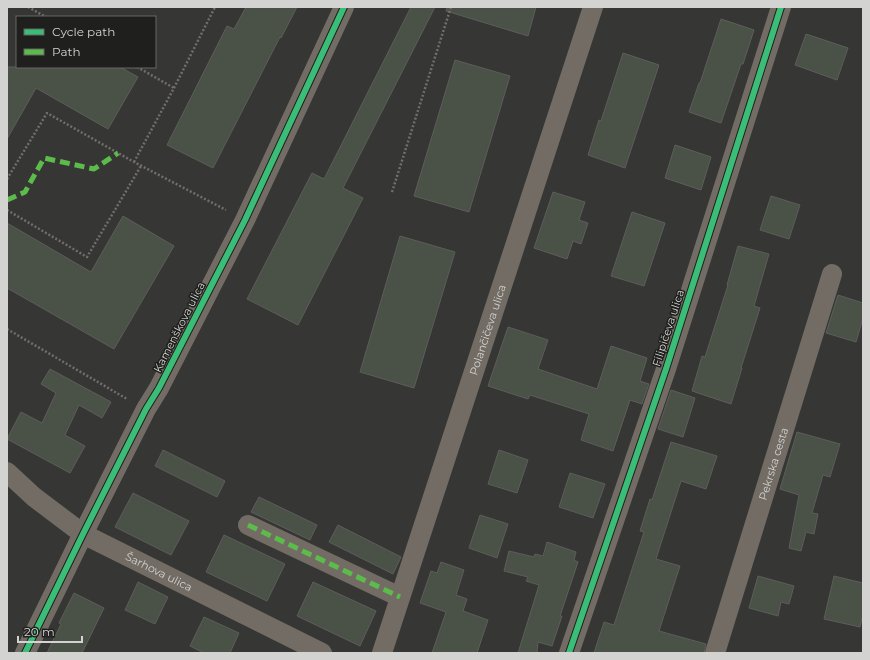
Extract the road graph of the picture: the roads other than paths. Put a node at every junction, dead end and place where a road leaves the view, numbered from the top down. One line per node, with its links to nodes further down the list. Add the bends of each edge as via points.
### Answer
1 (344, 7): 7 (street, Kamenškova ulica, via 245,220)
2 (593, 7): 8 (street, Polančičeva ulica)
3 (781, 7): 12 (street, Filipičeva ulica, via 666,369)
4 (832, 274): 13 (street, Pekrska cesta)
5 (7, 472): 7 (street, Šarhova ulica, via 34,497)
6 (248, 526): 8 (street)
7 (83, 534): 9 (street, Kamenškova ulica); 10 (street, Šarhova ulica)
8 (400, 597): 11 (street, Polančičeva ulica)
9 (25, 653)
10 (322, 653)
11 (382, 653)
12 (569, 653)
13 (715, 653)

